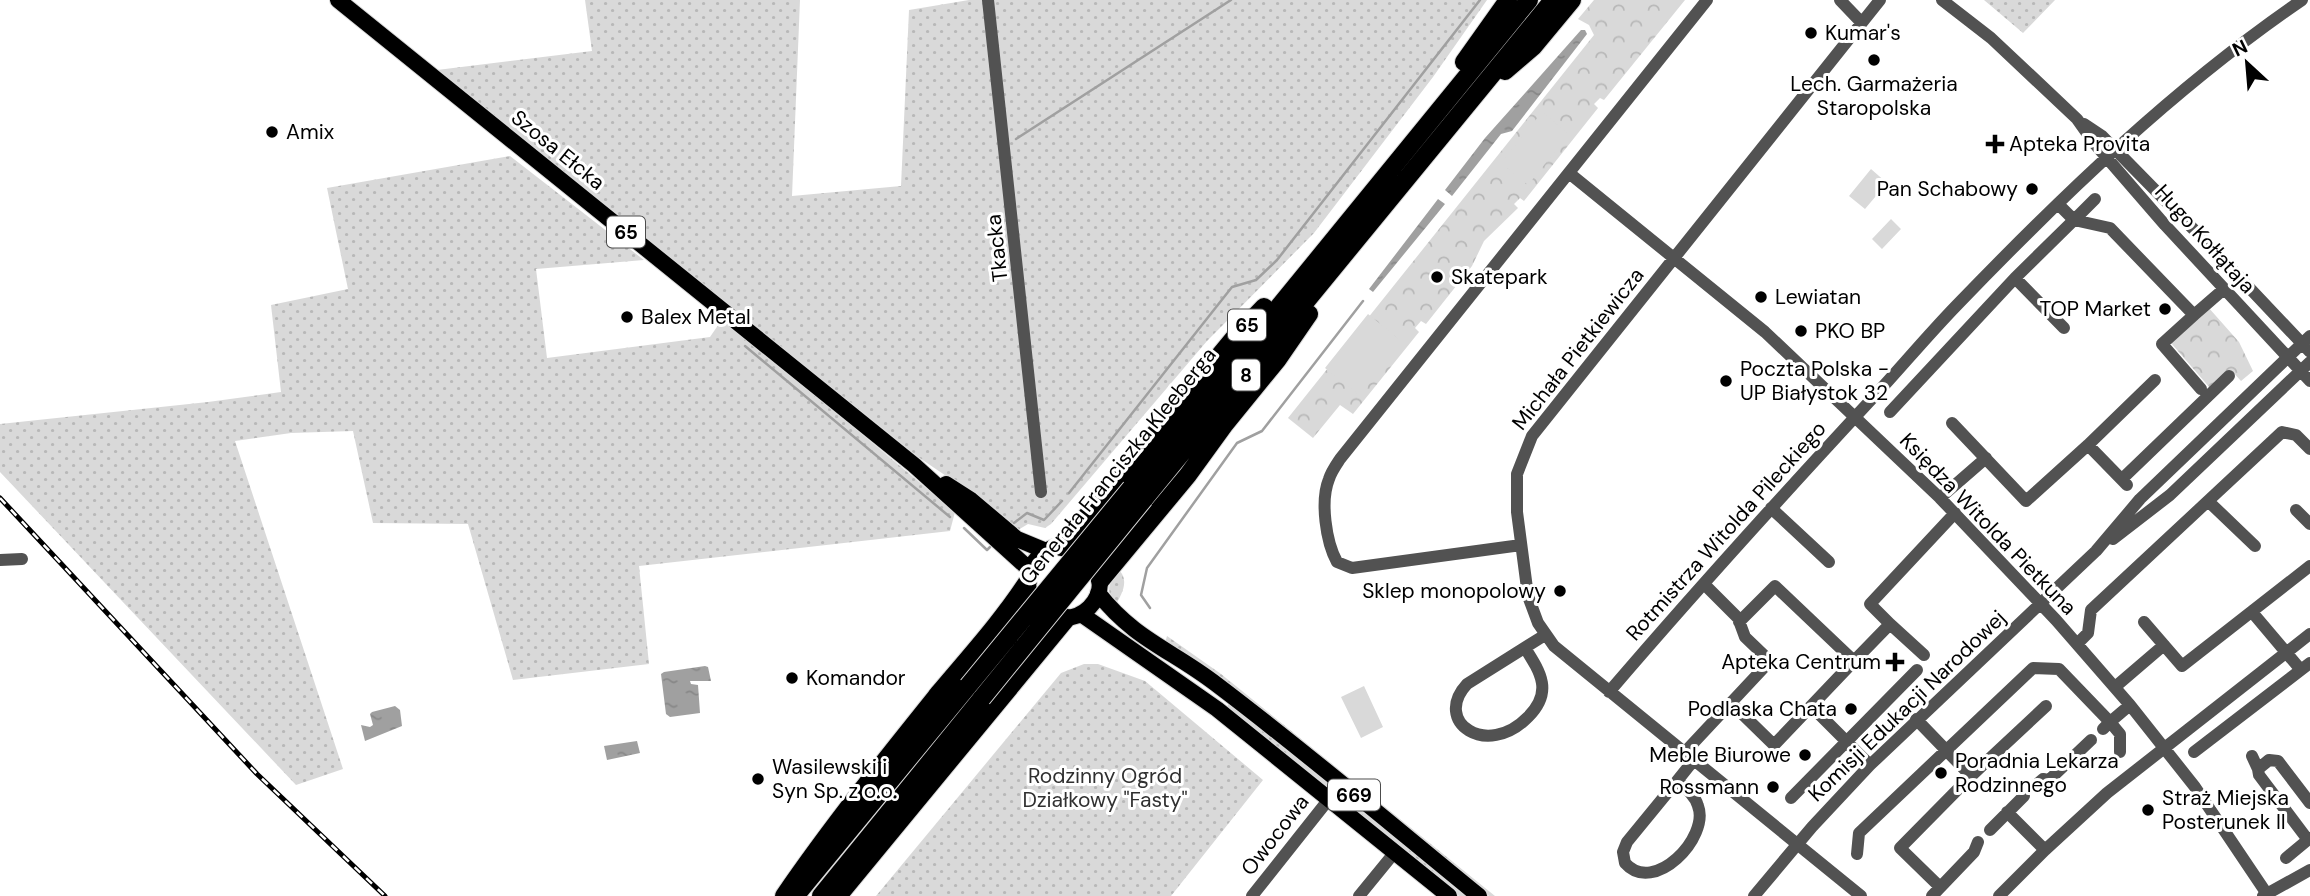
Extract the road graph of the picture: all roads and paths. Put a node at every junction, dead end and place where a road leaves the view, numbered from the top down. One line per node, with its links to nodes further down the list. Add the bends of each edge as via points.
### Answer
1 (338, 0): 43 (main road, Szosa Ełcka / 65)
2 (988, 0): 44 (street, Tkacka)
3 (1508, 0): 15 (highway)
4 (1529, 0): 15 (highway, Generała Franciszka Kleeberga / 8)
5 (1553, 0): 14 (highway, Generała Franciszka Kleeberga / 8)
6 (1572, 0): 14 (highway, via 1533,47)
7 (1707, 0): 17 (street)
8 (1840, 0): 13 (street)
9 (1880, 0): 13 (street, Michała Pietkiewicza)
10 (1942, 0): 12 (street, Hugo Kołłątaja)
11 (2302, 0): 16 (street, Rotmistrza Witolda Pileckiego, via 2238,46)
12 (1952, 4): 16 (street, Hugo Kołłątaja, via 2077,119 2102,136)
13 (1861, 22): 23 (street, Michała Pietkiewicza)
14 (1471, 101): 21 (highway, Generała Franciszka Kleeberga / 8)
15 (1411, 144): 22 (highway, Generała Franciszka Kleeberga / 8)
16 (2111, 154): 19 (street, Rotmistrza Witolda Pileckiego); 25 (street, Hugo Kołłątaja); 30 (street, Hugo Kołłątaja)
17 (1569, 173): 23 (street, Księdza Witolda Pietkuna); 54 (street, via 1340,459 1324,497 1330,549 1337,562 1352,568)
18 (2095, 199): 20 (street)
19 (2058, 204): 20 (street); 26 (street, Rotmistrza Witolda Pileckiego)
20 (2074, 220): 24 (street); 27 (street, via 2110,228)
21 (1348, 251): 45 (highway, Generała Franciszka Kleeberga / 8); 63 (highway, 65, via 1278,359)
22 (1318, 257): 45 (highway, Generała Franciszka Kleeberga / 8); 56 (highway, 65, via 1234,338)
23 (1675, 258): 38 (street, Księdza Witolda Pietkuna, via 1765,332); 54 (street, Michała Pietkiewicza, via 1528,443 1515,490)
24 (2015, 278): 28 (street); 29 (street)
25 (2224, 289): 27 (street); 31 (street, Hugo Kołłątaja)
26 (1956, 306): 28 (street); 38 (street, Rotmistrza Witolda Pileckiego)
27 (2194, 314): 36 (street, via 2162,344)
28 (1974, 322): 37 (street)
29 (2064, 328)
30 (2307, 344): 31 (street, Komisji Edukacji Narodowej)
31 (2288, 358): 32 (street, Hugo Kołłątaja); 57 (street, Komisji Edukacji Narodowej, via 2148,491)
32 (2305, 367): 35 (street, Hugo Kołłątaja); 57 (street, Komisji Edukacji Narodowej, via 2151,512)
33 (2230, 376): 40 (street, via 2124,482)
34 (2155, 380): 40 (street)
35 (2310, 381)
36 (2201, 389)
37 (1890, 412)
38 (1855, 416): 46 (street, Księdza Witolda Pietkuna); 48 (street, Rotmistrza Witolda Pileckiego)
39 (1952, 423): 42 (street)
40 (2088, 445): 42 (street, via 2026,501)
41 (2310, 449): 47 (street, via 2297,435 2282,432)
42 (1986, 458): 46 (street)
43 (914, 465): 49 (main road, Szosa Ełcka / 65); 51 (main road, Szosa Ełcka / 65)
44 (1041, 492)
45 (1138, 494): 121 (highway, Generała Franciszka Kleeberga / 8, bridge, via 968,686); 122 (highway, Generała Franciszka Kleeberga / 8, bridge, via 982,698)
46 (1940, 498): 52 (street, Księdza Witolda Pietkuna)
47 (2208, 502): 55 (street); 73 (street, via 2091,610 2088,633)
48 (1771, 508): 60 (street); 82 (street, Rotmistrza Witolda Pileckiego)
49 (983, 509): 51 (main road); 56 (main road, Szosa Ełcka / 65, via 1020,541)
50 (2296, 510): 53 (street)
51 (965, 511): 62 (main road, Szosa Ełcka / 65)
52 (1955, 513): 65 (street, Księdza Witolda Pietkuna); 70 (street, via 1870,604)
53 (2310, 524)
54 (1521, 545): 72 (street, Michała Pietkiewicza, via 1528,596)
55 (2255, 546)
56 (1054, 549): 62 (main road, 65, via 1036,560); 63 (main road, 65, via 1072,547 1092,559)
57 (2096, 551): 65 (street, Komisji Edukacji Narodowej)
58 (22, 559): 59 (street)
59 (0, 560)
60 (1829, 562)
61 (2310, 566): 66 (street)
62 (1029, 575): 67 (main road, 65, via 1035,604 1055,617); 120 (highway, via 1010,608)
63 (1099, 587): 67 (main road, 65, via 1088,609); 83 (main road, 669, via 1115,614 1139,635)
64 (1708, 587): 68 (street)
65 (2039, 604): 73 (street, Księdza Witolda Pietkuna); 89 (street, Komisji Edukacji Narodowej)
66 (2252, 612): 74 (street, via 2182,666); 76 (street)
67 (1074, 616): 88 (main road, 669, via 1166,671); 123 (highway)
68 (1739, 622): 78 (street, via 1774,586); 84 (street, via 1745,637 1770,661)
69 (2144, 622): 74 (street)
70 (1890, 624): 77 (street); 78 (street)
71 (2310, 634): 76 (street)
72 (1545, 635): 75 (street); 82 (street, Michała Pietkiewicza)
73 (2077, 644): 81 (street, Księdza Witolda Pietkuna)
74 (2164, 645): 81 (street)
75 (1525, 648): 75 (street, via 1461,690 1455,704 1466,730 1499,736 1520,726 1533,712 1543,682)
76 (2287, 653): 79 (street); 93 (street)
77 (1924, 655)
78 (1854, 661): 86 (street)
79 (2305, 667): 96 (street)
80 (1917, 670): 91 (street)
81 (2115, 687): 85 (street, Księdza Witolda Pietkuna)
82 (1609, 692): 98 (street, Michała Pietkiewicza)
83 (1228, 693): 88 (main road); 127 (main road, 669)
84 (1731, 703): 86 (street, via 1774,745); 98 (street)
85 (2130, 705): 90 (street); 93 (street, Księdza Witolda Pietkuna)
86 (1811, 706): 91 (street)
87 (2046, 706): 101 (street)
88 (1217, 709): 106 (main road, 669)
89 (1916, 719): 94 (street); 99 (street, Komisji Edukacji Narodowej)
90 (2106, 725): 94 (street, via 2059,669 2033,668); 95 (street, via 2120,734)
91 (1846, 740): 99 (street); 105 (street)
92 (2091, 740): 103 (street, via 2049,780)
93 (2164, 747): 113 (street); 119 (street, Księdza Witolda Pietkuna, via 2208,805)
94 (1945, 749): 101 (street); 115 (street, via 1859,833)
95 (2120, 752)
96 (2194, 752)
97 (2252, 756): 100 (street)
98 (1688, 757): 102 (street); 112 (street, Michała Pietkiewicza)
99 (1870, 765): 112 (street, Komisji Edukacji Narodowej)
100 (2259, 769): 107 (street, via 2269,760 2278,761); 110 (street)
101 (1971, 776): 118 (street, via 1900,848)
102 (1677, 781): 102 (street, via 1698,805 1697,833 1669,871 1651,880 1638,878 1625,863 1624,848)
103 (2036, 785)
104 (2024, 796): 108 (street)
105 (1791, 798)
106 (1328, 799): 114 (main road, 669); 124 (street, Owocowa)
107 (2310, 803)
108 (2007, 812): 109 (street); 113 (street)
109 (1990, 830)
110 (2309, 839): 116 (street)
111 (1978, 842): 118 (street)
112 (1797, 845): 128 (street, Komisji Edukacji Narodowej); 129 (street, Michała Pietkiewicza)
113 (2045, 850): 130 (street)
114 (1395, 852): 125 (street); 126 (main road, 669)
115 (1857, 854)
116 (2287, 858)
117 (2310, 870): 119 (street)
118 (1936, 892)
119 (2265, 895)
120 (784, 896)
121 (795, 896)
122 (821, 896)
123 (838, 896)
124 (1252, 896)
125 (1359, 896)
126 (1449, 896)
127 (1479, 896)
128 (1754, 896)
129 (1861, 896)
130 (1999, 896)

